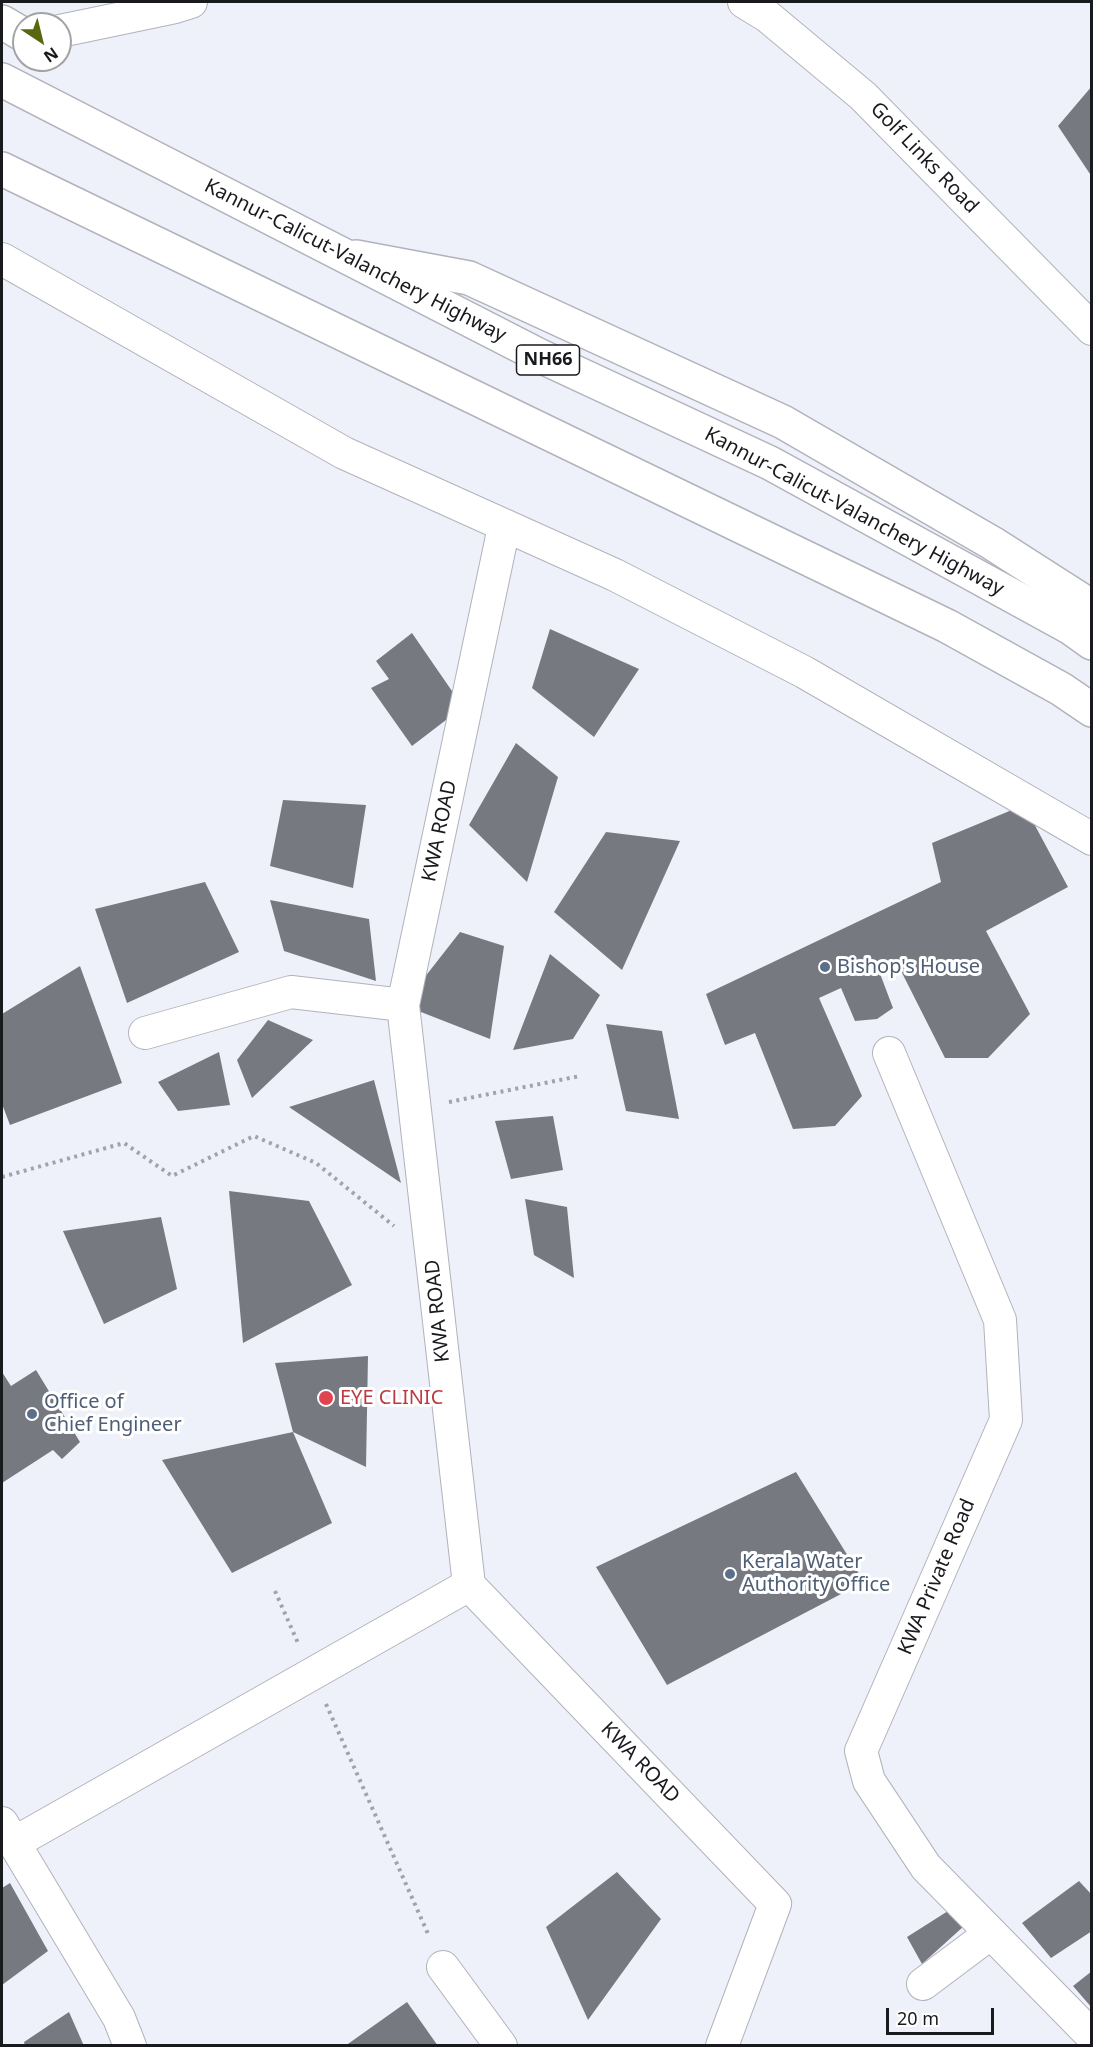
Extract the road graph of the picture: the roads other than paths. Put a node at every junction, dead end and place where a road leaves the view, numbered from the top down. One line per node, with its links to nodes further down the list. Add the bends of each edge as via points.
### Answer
1 (744, 2): 8 (street, Golf Links Road, via 767,16 863,96)
2 (179, 3): 3 (street)
3 (72, 28)
4 (2, 80): 6 (main road, Kannur-Calicut-Valanchery Highway / NH66)
5 (2, 169): 12 (main road, via 936,621)
6 (345, 255): 10 (main road, via 469,278 783,422 992,543); 11 (main road, Kannur-Calicut-Valanchery Highway / NH66, via 538,356 770,463)
7 (2, 259): 9 (street, via 344,453)
8 (1092, 328)
9 (504, 527): 13 (street, via 615,575 804,672); 14 (street, KWA ROAD)
10 (1092, 607)
11 (1092, 643)
12 (1092, 710)
13 (1092, 839)
14 (404, 1005): 15 (street, via 291,992); 17 (street, KWA ROAD)
15 (145, 1033)
16 (889, 1053): 19 (street, KWA Private Road, via 1000,1320 1006,1420 861,1751 869,1781 926,1867)
17 (469, 1585): 18 (street); 25 (street, KWA ROAD, via 775,1904)
18 (8, 1833): 23 (street, via 119,2018)
19 (991, 1933): 21 (street); 22 (street, KWA Private Road)
20 (443, 1966): 24 (street)
21 (923, 1984)
22 (1092, 2036)
23 (130, 2046)
24 (501, 2046)
25 (722, 2046)

